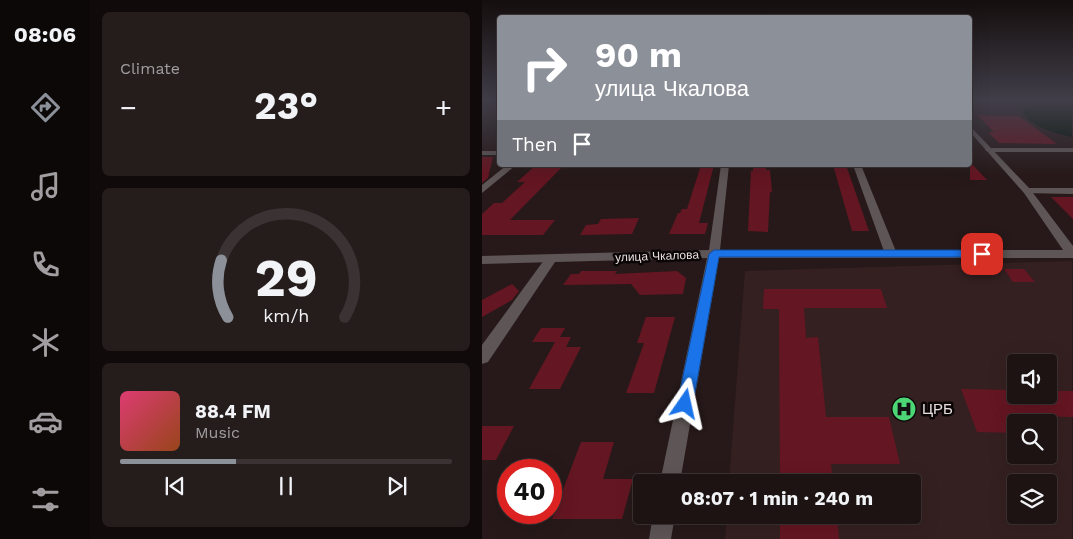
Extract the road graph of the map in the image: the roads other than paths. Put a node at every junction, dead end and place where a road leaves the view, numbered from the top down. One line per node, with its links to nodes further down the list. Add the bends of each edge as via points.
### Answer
1 (972, 130): 2 (street)
2 (989, 150): 3 (street); 10 (street)
3 (1072, 150)
4 (482, 153): 5 (street)
5 (497, 153)
6 (510, 167): 9 (street)
7 (725, 167): 12 (street)
8 (858, 167): 13 (street)
9 (482, 190)
10 (1027, 191): 11 (street); 14 (street)
11 (1072, 191)
12 (714, 254): 13 (street, улица Чкалова); 15 (street, улица Чкалова); 18 (street)
13 (892, 254): 14 (street, улица Чкалова)
14 (1072, 254)
15 (551, 259): 16 (street, улица Чкалова); 17 (street)
16 (482, 260)
17 (482, 357)
18 (672, 474)
19 (662, 524): 20 (street)
20 (660, 539)

